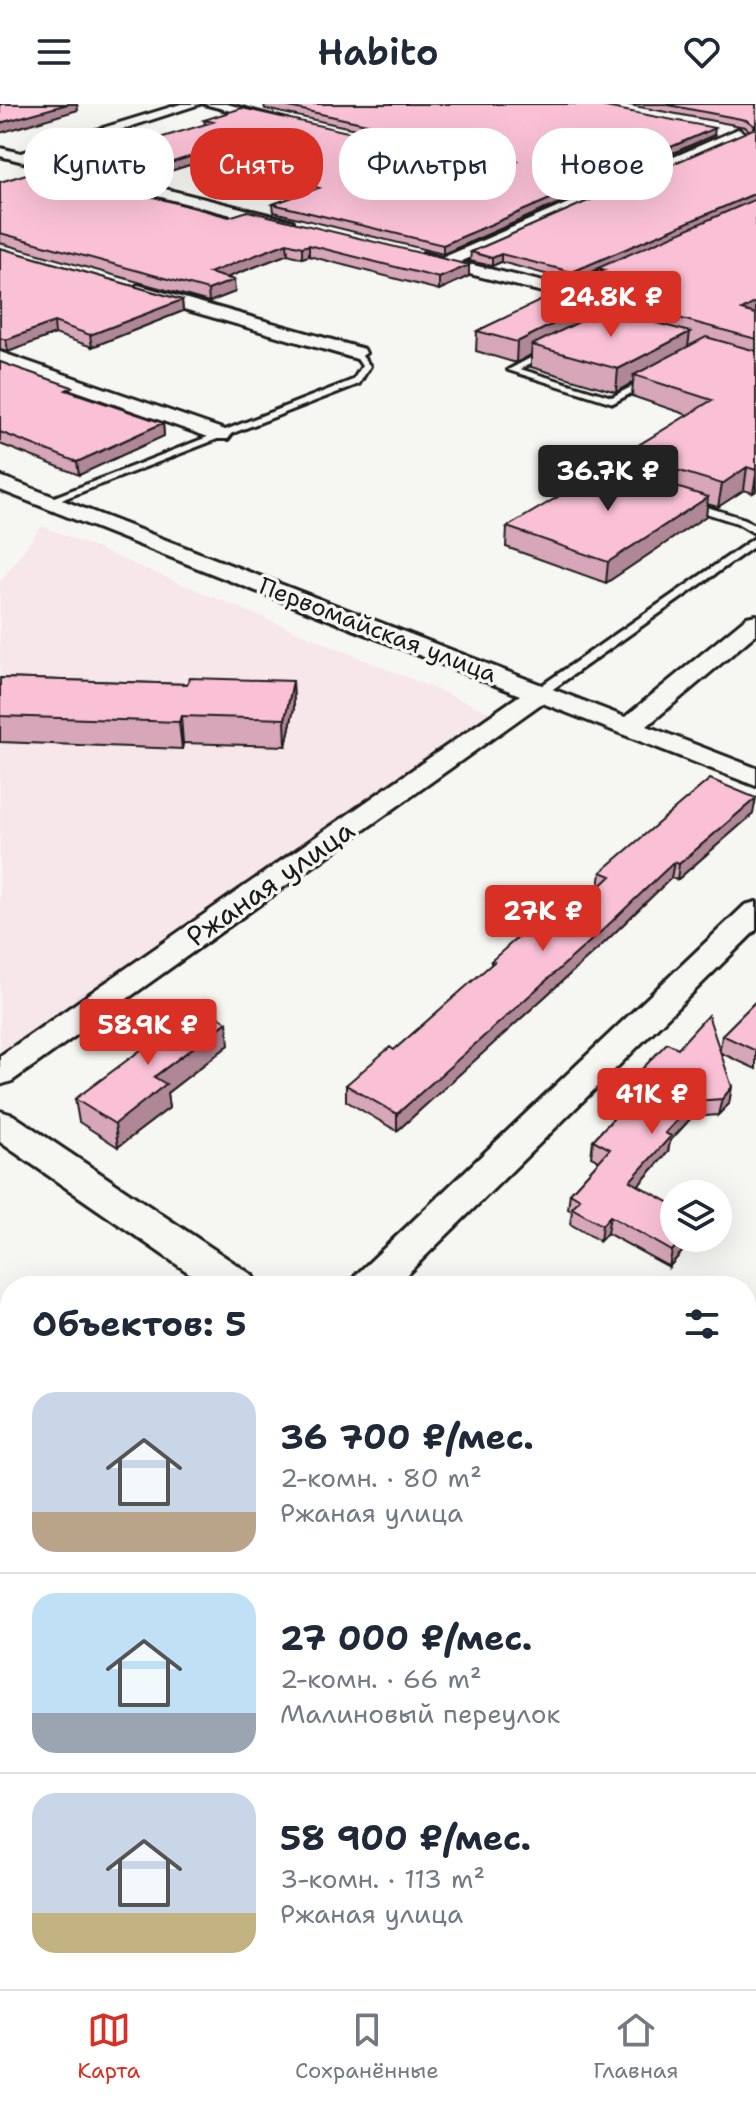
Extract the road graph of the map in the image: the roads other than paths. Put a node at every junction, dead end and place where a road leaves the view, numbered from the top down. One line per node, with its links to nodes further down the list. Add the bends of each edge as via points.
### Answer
1 (194, 104): 8 (street)
2 (210, 104): 3 (street)
3 (299, 124)
4 (708, 127): 5 (street)
5 (738, 133): 6 (street); 12 (street)
6 (756, 136)
7 (0, 152): 8 (street)
8 (20, 157): 9 (street); 10 (street)
9 (0, 164)
10 (308, 229)
11 (413, 255): 12 (street)
12 (444, 263): 13 (street, via 567,293)
13 (625, 267)
14 (117, 284): 16 (street)
15 (563, 344): 18 (lane, via 512,370 613,400)
16 (357, 353): 19 (lane, via 366,366 356,382)
17 (0, 358): 19 (street)
18 (665, 372)
19 (221, 435): 21 (lane)
20 (0, 482): 21 (street, Первомайская улица)
21 (49, 501): 26 (street, Первомайская улица)
22 (682, 502): 23 (lane)
23 (756, 531)
24 (756, 540): 26 (lane)
25 (756, 622): 27 (street)
26 (539, 693): 27 (street, Первомайская улица); 30 (street, Ржаная улица)
27 (628, 728): 28 (street, Первомайская улица)
28 (756, 778)
29 (756, 912): 33 (street)
30 (0, 1073)
31 (0, 1124): 32 (street)
32 (223, 1276)
33 (380, 1276)

